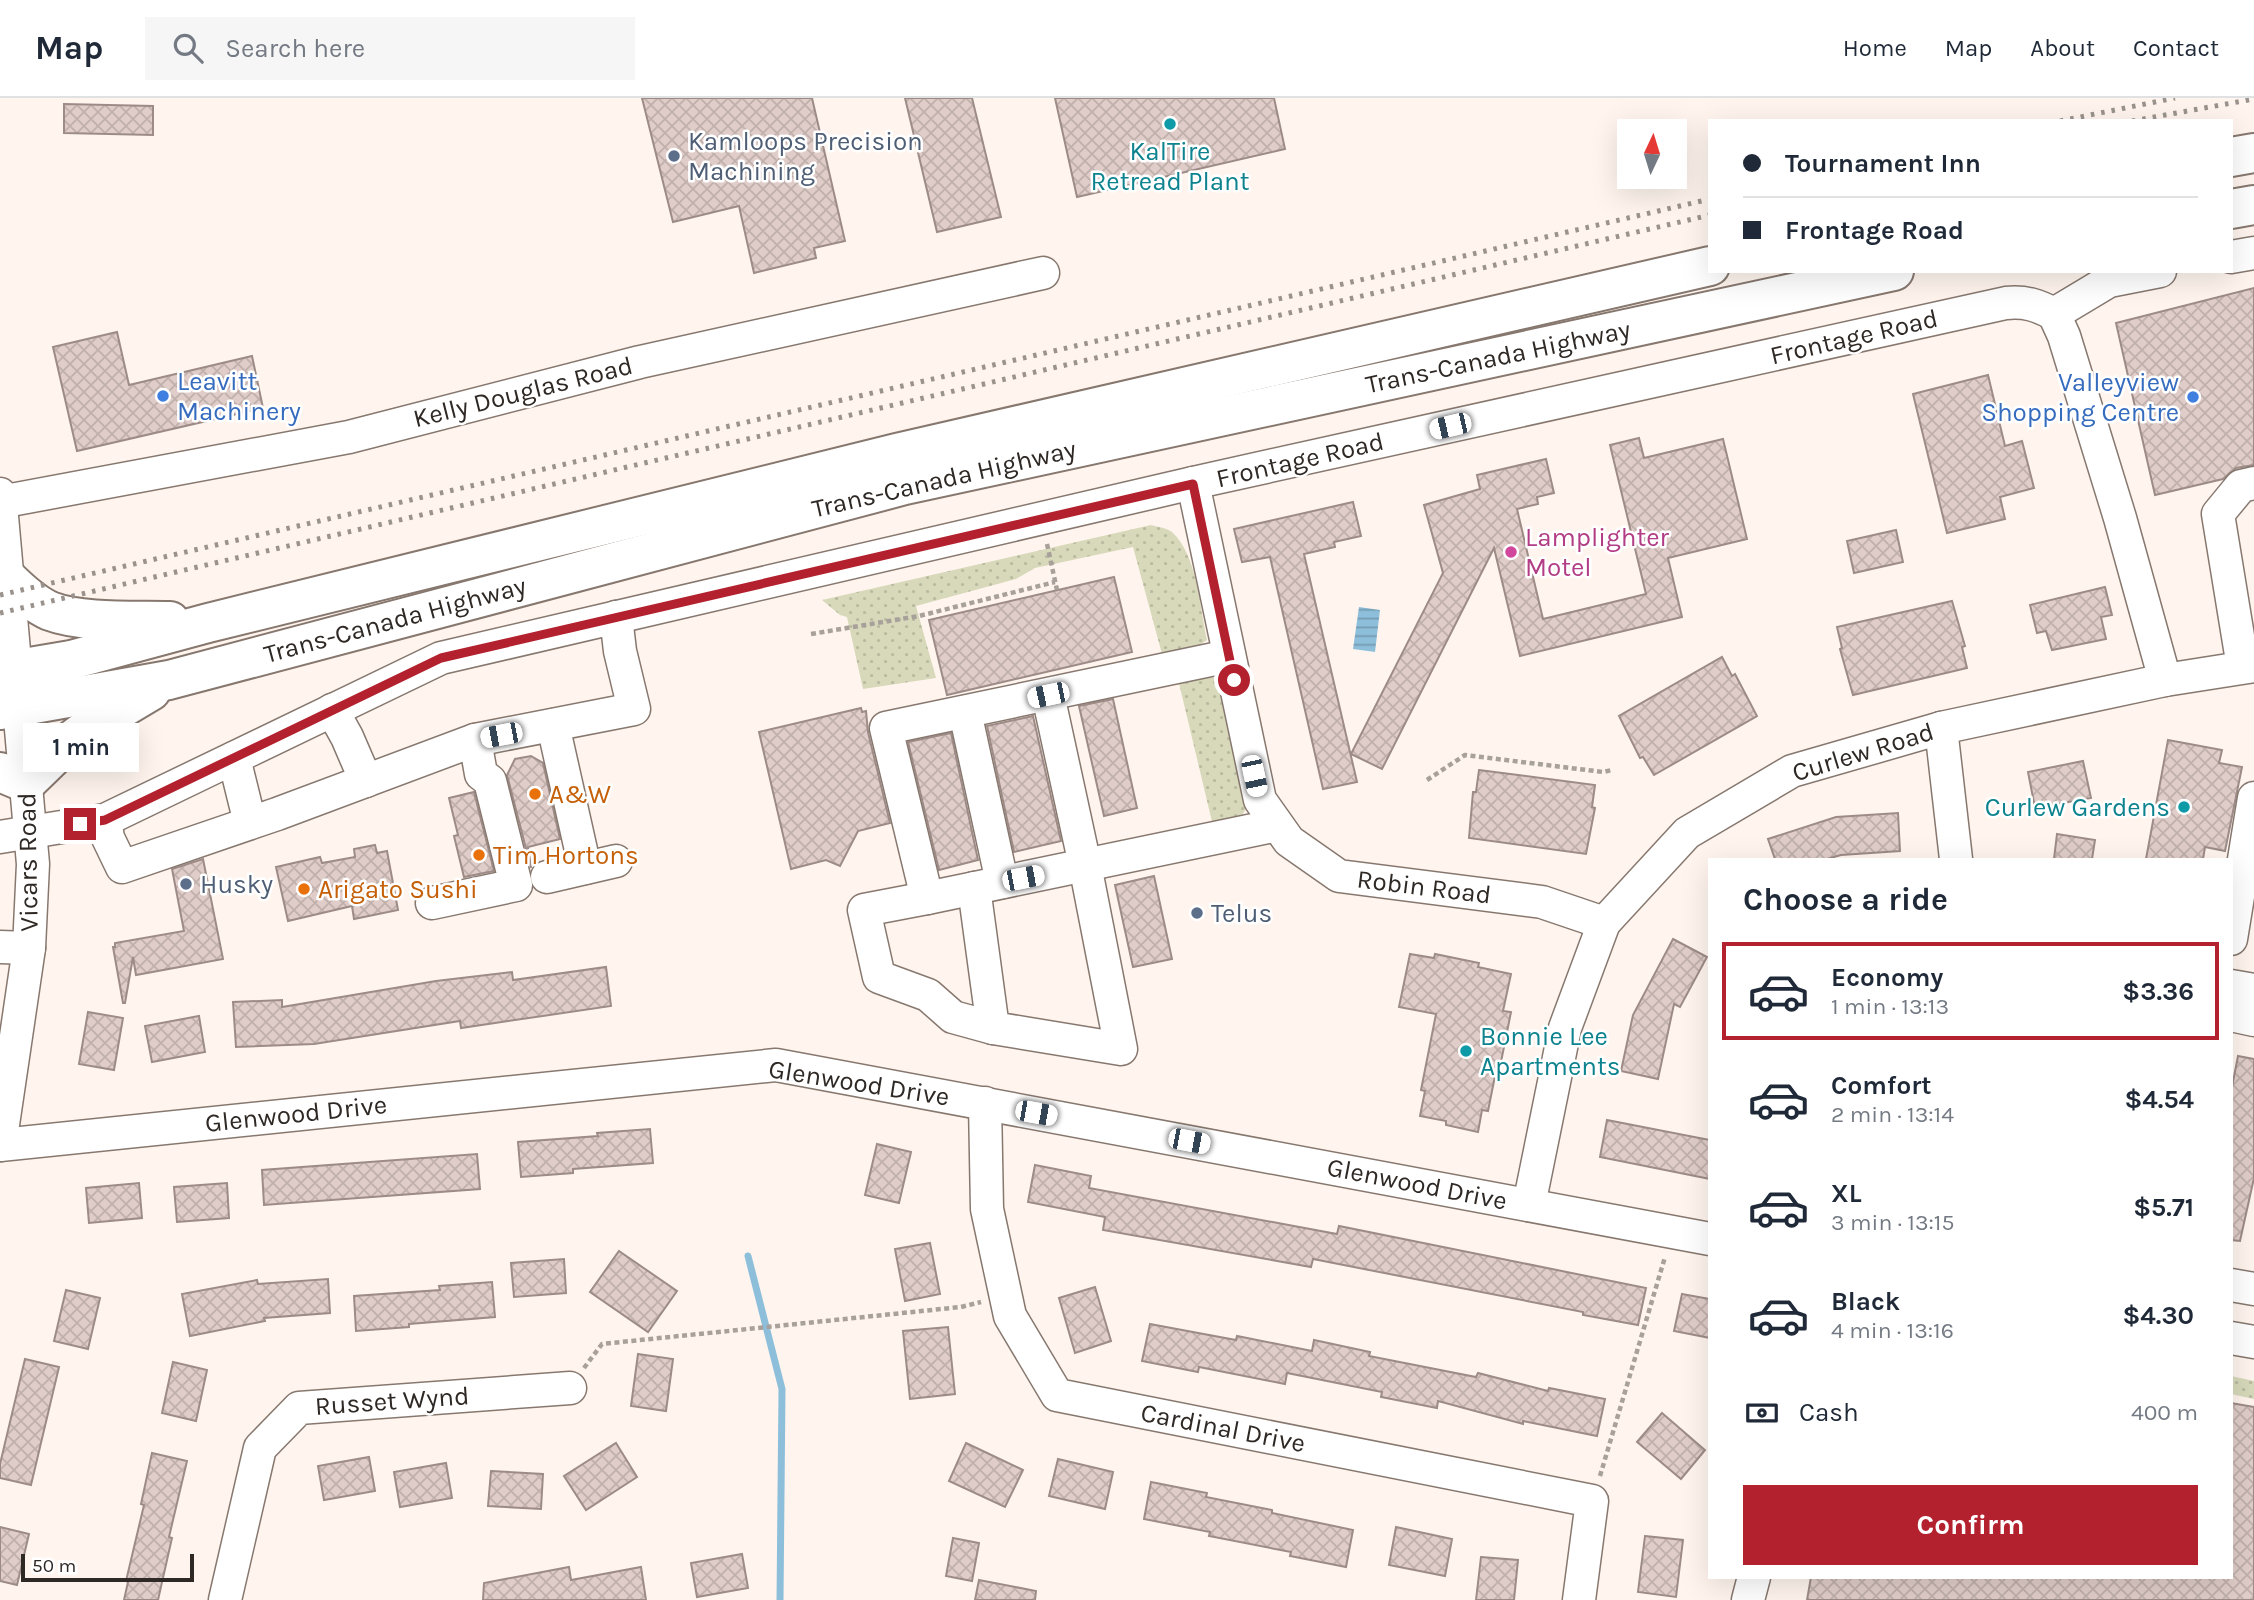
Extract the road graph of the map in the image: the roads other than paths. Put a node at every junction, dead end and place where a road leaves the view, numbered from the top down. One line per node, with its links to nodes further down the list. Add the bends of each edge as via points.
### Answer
1 (2254, 153): 2 (highway)
2 (2233, 157)
3 (2254, 205): 4 (highway)
4 (2233, 209)
5 (2254, 253): 6 (street)
6 (2233, 257)
7 (1708, 266): 18 (highway, Trans-Canada Highway, via 897,453)
8 (1043, 273): 15 (street, Kelly Douglas Road, via 640,362 349,437)
9 (1885, 273): 21 (highway, Trans-Canada Highway, via 905,485)
10 (2150, 273): 11 (street, via 2109,281)
11 (2053, 314): 13 (street, Frontage Road, via 2022,302 2006,303); 22 (street, via 2064,336 2116,505)
12 (2254, 483): 20 (street, via 2241,486 2218,514)
13 (1193, 484): 17 (street, Frontage Road); 19 (street, Robin Road)
14 (0, 494): 15 (street, Vicars Road)
15 (0, 502): 16 (street, Vicars Road)
16 (3, 587): 18 (highway, via 66,615); 23 (street, Vicars Road)
17 (617, 617): 25 (street, Frontage Road, via 441,658); 27 (street, via 634,709)
18 (208, 623): 23 (highway, Trans-Canada Highway, via 71,660)
19 (1229, 656): 24 (street); 36 (street, Robin Road, via 1259,800)
20 (2249, 666): 22 (street, Curlew Road)
21 (169, 680): 23 (highway, Trans-Canada Highway); 31 (highway)
22 (2165, 680): 28 (street, Curlew Road)
23 (9, 690): 31 (street, Vicars Road)
24 (1048, 695): 26 (street); 40 (street)
25 (332, 710): 30 (street, Frontage Road); 32 (street)
26 (965, 712): 43 (street); 44 (street, via 886,728)
27 (553, 724): 29 (street); 41 (street)
28 (1941, 728): 38 (street); 46 (street, Curlew Road, via 1792,771 1687,833)
29 (475, 740): 32 (street); 45 (street, via 481,774 491,781 516,885)
30 (233, 758): 34 (street, Frontage Road); 35 (street)
31 (13, 777): 37 (street, Vicars Road)
32 (366, 781): 35 (street)
33 (2254, 798): 47 (street)
34 (105, 820): 35 (street, via 122,867); 37 (street, Frontage Road)
35 (250, 823)
36 (1277, 825): 40 (street); 46 (street, Robin Road, via 1289,841 1339,876 1542,902)
37 (15, 835): 48 (street, Vicars Road, via 33,864)
38 (1956, 858)
39 (616, 861): 41 (street)
40 (1085, 865): 43 (street); 53 (street, via 1121,1049)
41 (585, 868): 42 (street)
42 (547, 877)
43 (988, 885): 44 (street); 53 (street)
44 (927, 898): 53 (street, via 864,910 879,977 928,995 953,1017)
45 (432, 903)
46 (1604, 923): 56 (street, Curlew Road, via 1565,1028)
47 (2233, 927)
48 (15, 947): 55 (street, Vicars Road)
49 (2233, 986): 50 (street)
50 (2254, 990)
51 (2233, 1015): 52 (street)
52 (2254, 1020)
53 (993, 1028)
54 (985, 1103): 55 (street, Glenwood Drive, via 776,1065); 56 (street, Glenwood Drive); 65 (street, Cardinal Drive, via 987,1209 1010,1315 1057,1395 1592,1501)
55 (0, 1145)
56 (1529, 1205): 57 (street, Glenwood Drive)
57 (1708, 1239)
58 (2233, 1285): 59 (street)
59 (2254, 1289)
60 (2233, 1338): 61 (street)
61 (2254, 1342)
62 (570, 1388): 64 (street, Russet Wynd, via 299,1408 260,1448)
63 (1753, 1579): 66 (street)
64 (225, 1600)
65 (1579, 1600)
66 (1748, 1600)

